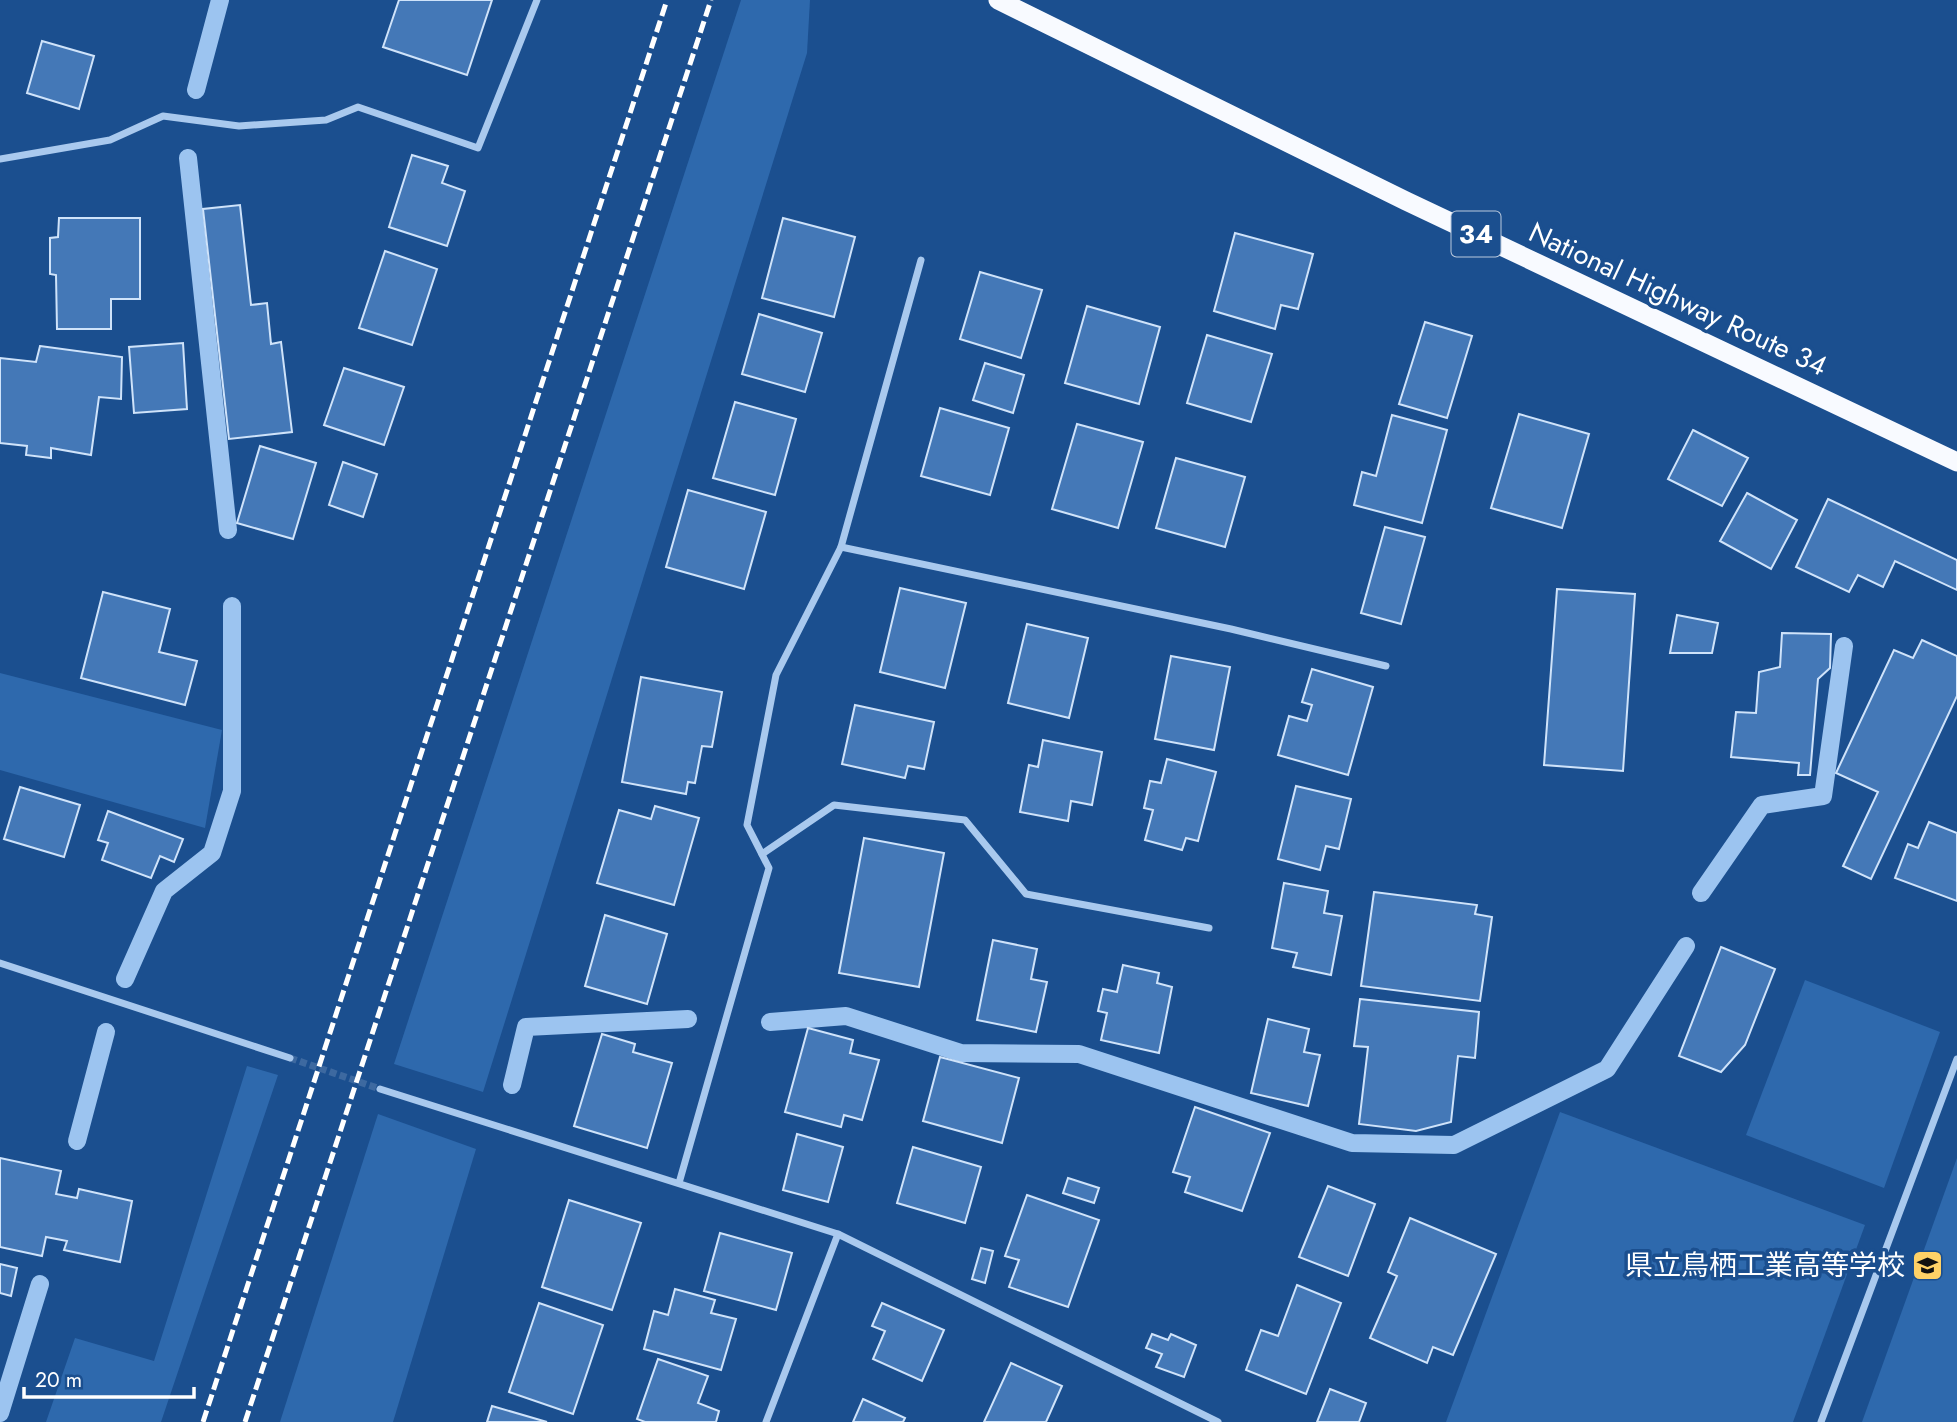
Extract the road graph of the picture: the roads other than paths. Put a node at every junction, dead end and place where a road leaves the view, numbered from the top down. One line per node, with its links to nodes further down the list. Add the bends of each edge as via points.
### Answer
1 (537, 0): 3 (street, via 478,148 358,107 326,120 239,126 163,116 110,140)
2 (998, 0): 5 (highway, National Highway Route 34 / 34, via 1406,201)
3 (0, 159)
4 (921, 260): 6 (street)
5 (1957, 462)
6 (841, 547): 7 (street); 8 (street, via 776,675 747,825)
7 (1386, 666)
8 (762, 853): 9 (street, via 834,805 965,820 1026,894); 14 (street, via 769,868)
9 (1209, 928)
10 (0, 963): 11 (street)
11 (290, 1058)
12 (1957, 1059): 18 (street)
13 (380, 1088): 14 (street)
14 (679, 1183): 15 (street)
15 (838, 1234): 16 (street); 17 (street)
16 (766, 1422)
17 (1218, 1422)
18 (1821, 1422)

